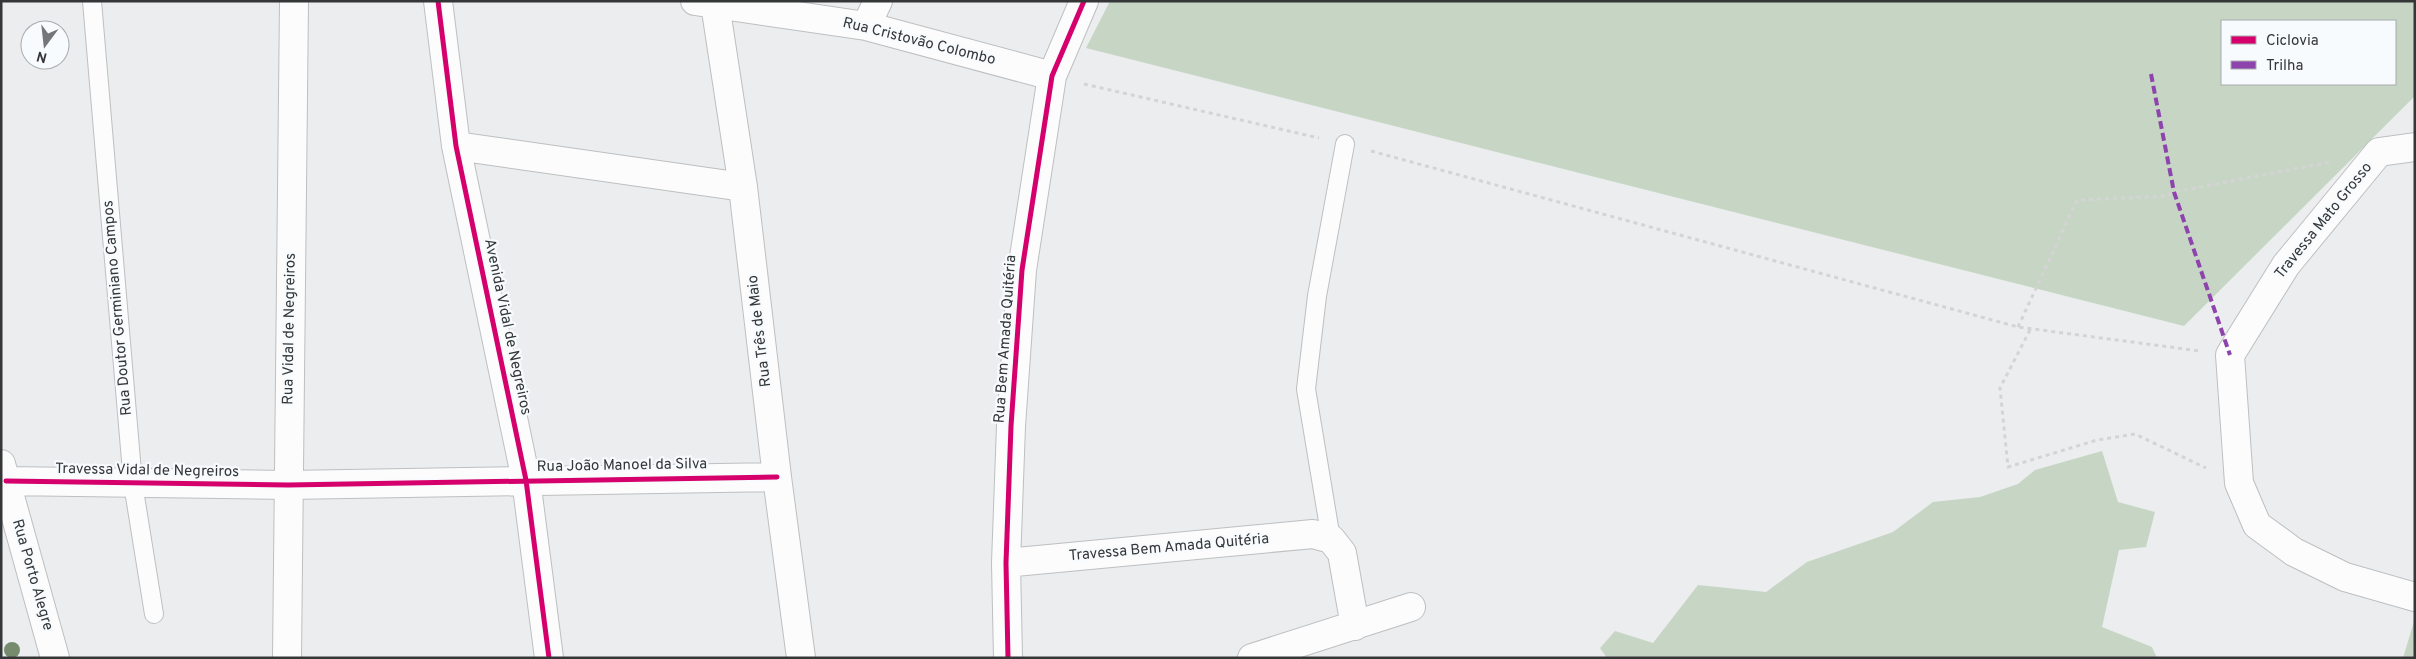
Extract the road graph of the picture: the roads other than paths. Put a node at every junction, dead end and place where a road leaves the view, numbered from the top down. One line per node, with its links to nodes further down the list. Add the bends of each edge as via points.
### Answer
1 (92, 1): 16 (lane, Rua Doutor Germiniano Campos)
2 (294, 1): 17 (street, Rua Vidal de Negreiros)
3 (438, 1): 10 (street, Avenida Vidal de Negreiros)
4 (878, 1): 7 (street)
5 (1084, 1): 8 (street, Rua Bem Amada Quitéria)
6 (701, 2): 7 (street, Rua Cristovão Colombo); 12 (street, Rua Três de Maio)
7 (866, 26): 8 (street, Rua Cristovão Colombo)
8 (1052, 76): 19 (street, Rua Bem Amada Quitéria, via 1022,270)
9 (1345, 144): 18 (lane, via 1317,296 1306,389)
10 (456, 146): 12 (street); 15 (street, Avenida Vidal de Negreiros)
11 (2415, 147): 20 (street, Travessa Mato Grosso, via 2379,152 2286,265 2230,354 2239,483 2257,524 2294,552 2345,577)
12 (743, 186): 14 (street, Rua Três de Maio)
13 (4, 472): 16 (street, Travessa Vidal de Negreiros); 24 (street, Rua Porto Alegre)
14 (777, 477): 15 (street, Rua João Manoel da Silva); 27 (street, Rua Três de Maio)
15 (526, 480): 17 (street, Rua João Manoel da Silva); 26 (street, Avenida Vidal de Negreiros)
16 (134, 484): 17 (street, Travessa Vidal de Negreiros); 22 (lane, Rua Doutor Germiniano Campos)
17 (288, 485): 25 (street, Rua Vidal de Negreiros)
18 (1331, 539): 19 (street, Travessa Bem Amada Quitéria, via 1313,534); 23 (street, via 1342,553)
19 (1006, 563): 28 (street, Rua Bem Amada Quitéria)
20 (2415, 596)
21 (1411, 607): 23 (street)
22 (154, 614)
23 (1355, 626): 29 (street)
24 (55, 658)
25 (287, 658)
26 (549, 658)
27 (801, 658)
28 (1008, 658)
29 (1252, 658)

